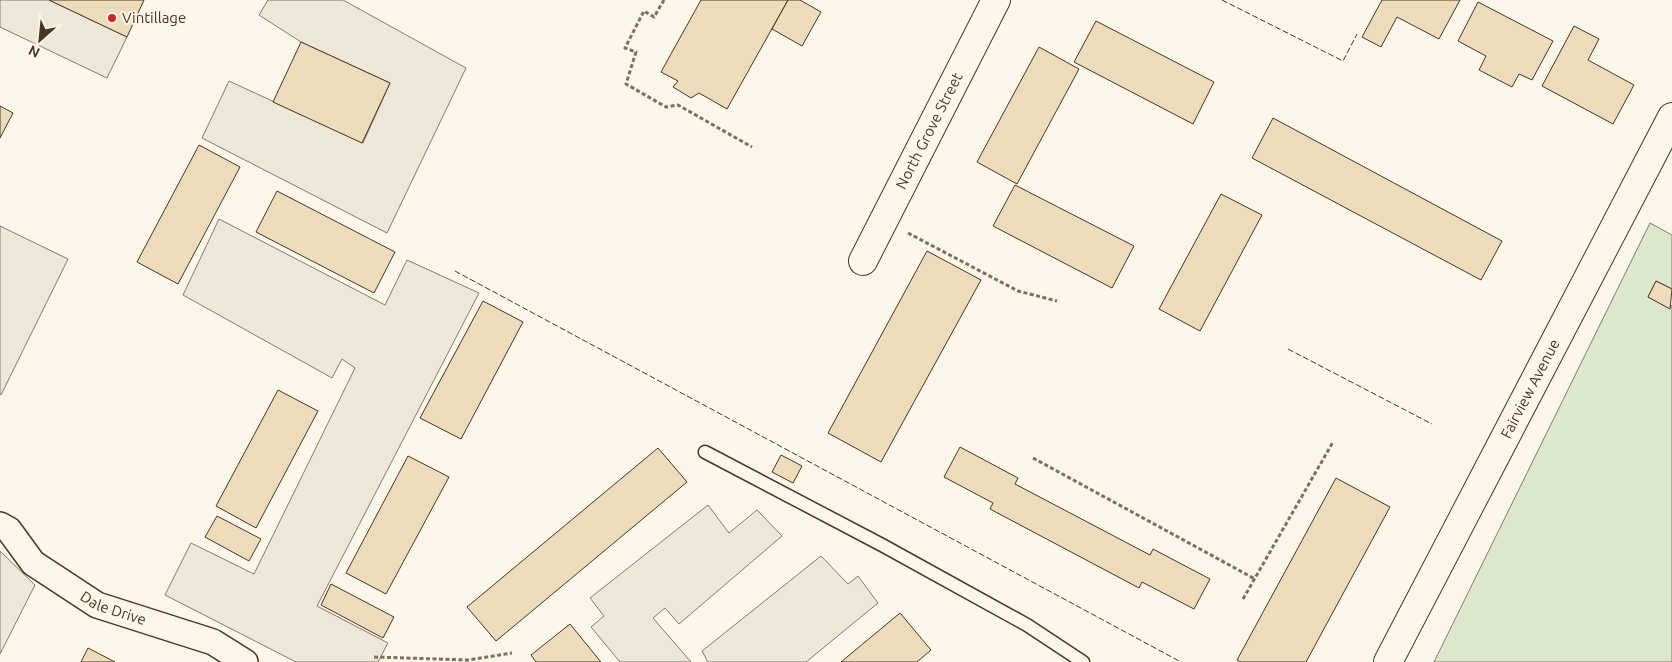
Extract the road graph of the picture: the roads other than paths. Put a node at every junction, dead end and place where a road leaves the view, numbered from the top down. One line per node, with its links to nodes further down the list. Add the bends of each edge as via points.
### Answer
1 (996, 0): 3 (street, North Grove Street)
2 (1672, 117): 8 (street, Fairview Avenue)
3 (863, 262)
4 (705, 452): 7 (lane, via 882,545 1027,626)
5 (0, 525): 6 (street, Dale Drive, via 9,530 33,563 97,605 213,642)
6 (245, 662)
7 (1083, 662)
8 (1388, 662)

